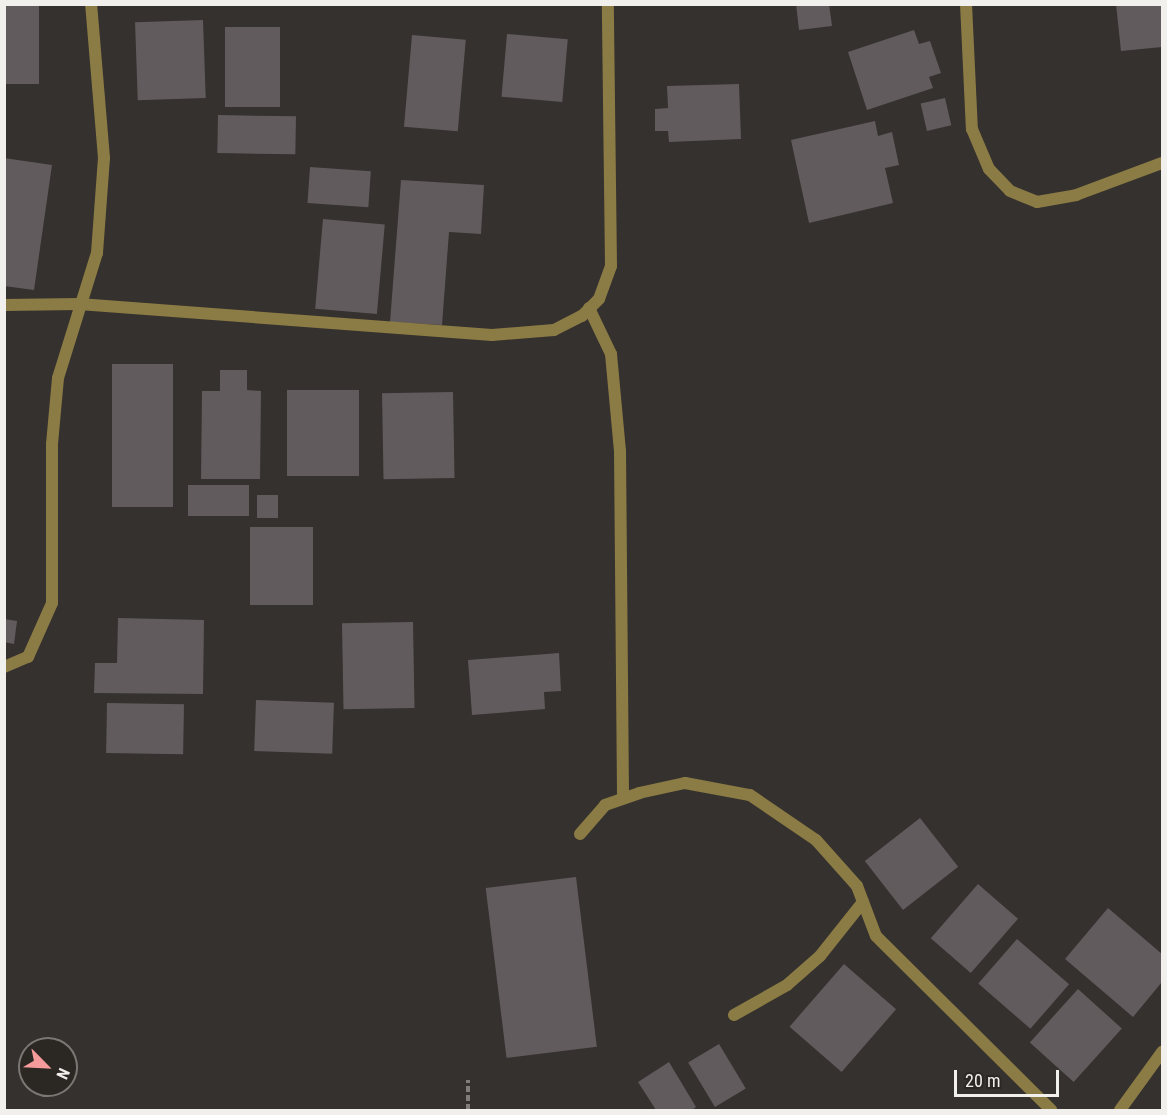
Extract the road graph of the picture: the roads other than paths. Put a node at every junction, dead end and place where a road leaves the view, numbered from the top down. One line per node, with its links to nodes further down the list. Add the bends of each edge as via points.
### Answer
1 (91, 4): 5 (street, via 104,158 97,253)
2 (608, 4): 7 (street, via 610,266)
3 (966, 4): 4 (street, via 972,129 989,169 1010,191 1037,202 1076,195)
4 (1162, 163)
5 (79, 304): 6 (street); 7 (street, via 492,335 554,330); 8 (street, via 58,378 52,444 52,603 28,657)
6 (4, 305)
7 (589, 308): 9 (street, via 611,354 620,451)
8 (4, 667)
9 (623, 798): 10 (street, via 605,805); 11 (street, via 685,783 750,795 816,840 857,886)
10 (580, 834)
11 (863, 902): 12 (street, via 820,956 787,985); 14 (street, via 876,936)
12 (734, 1015)
13 (1162, 1052): 15 (street)
14 (1052, 1110)
15 (1120, 1110)

